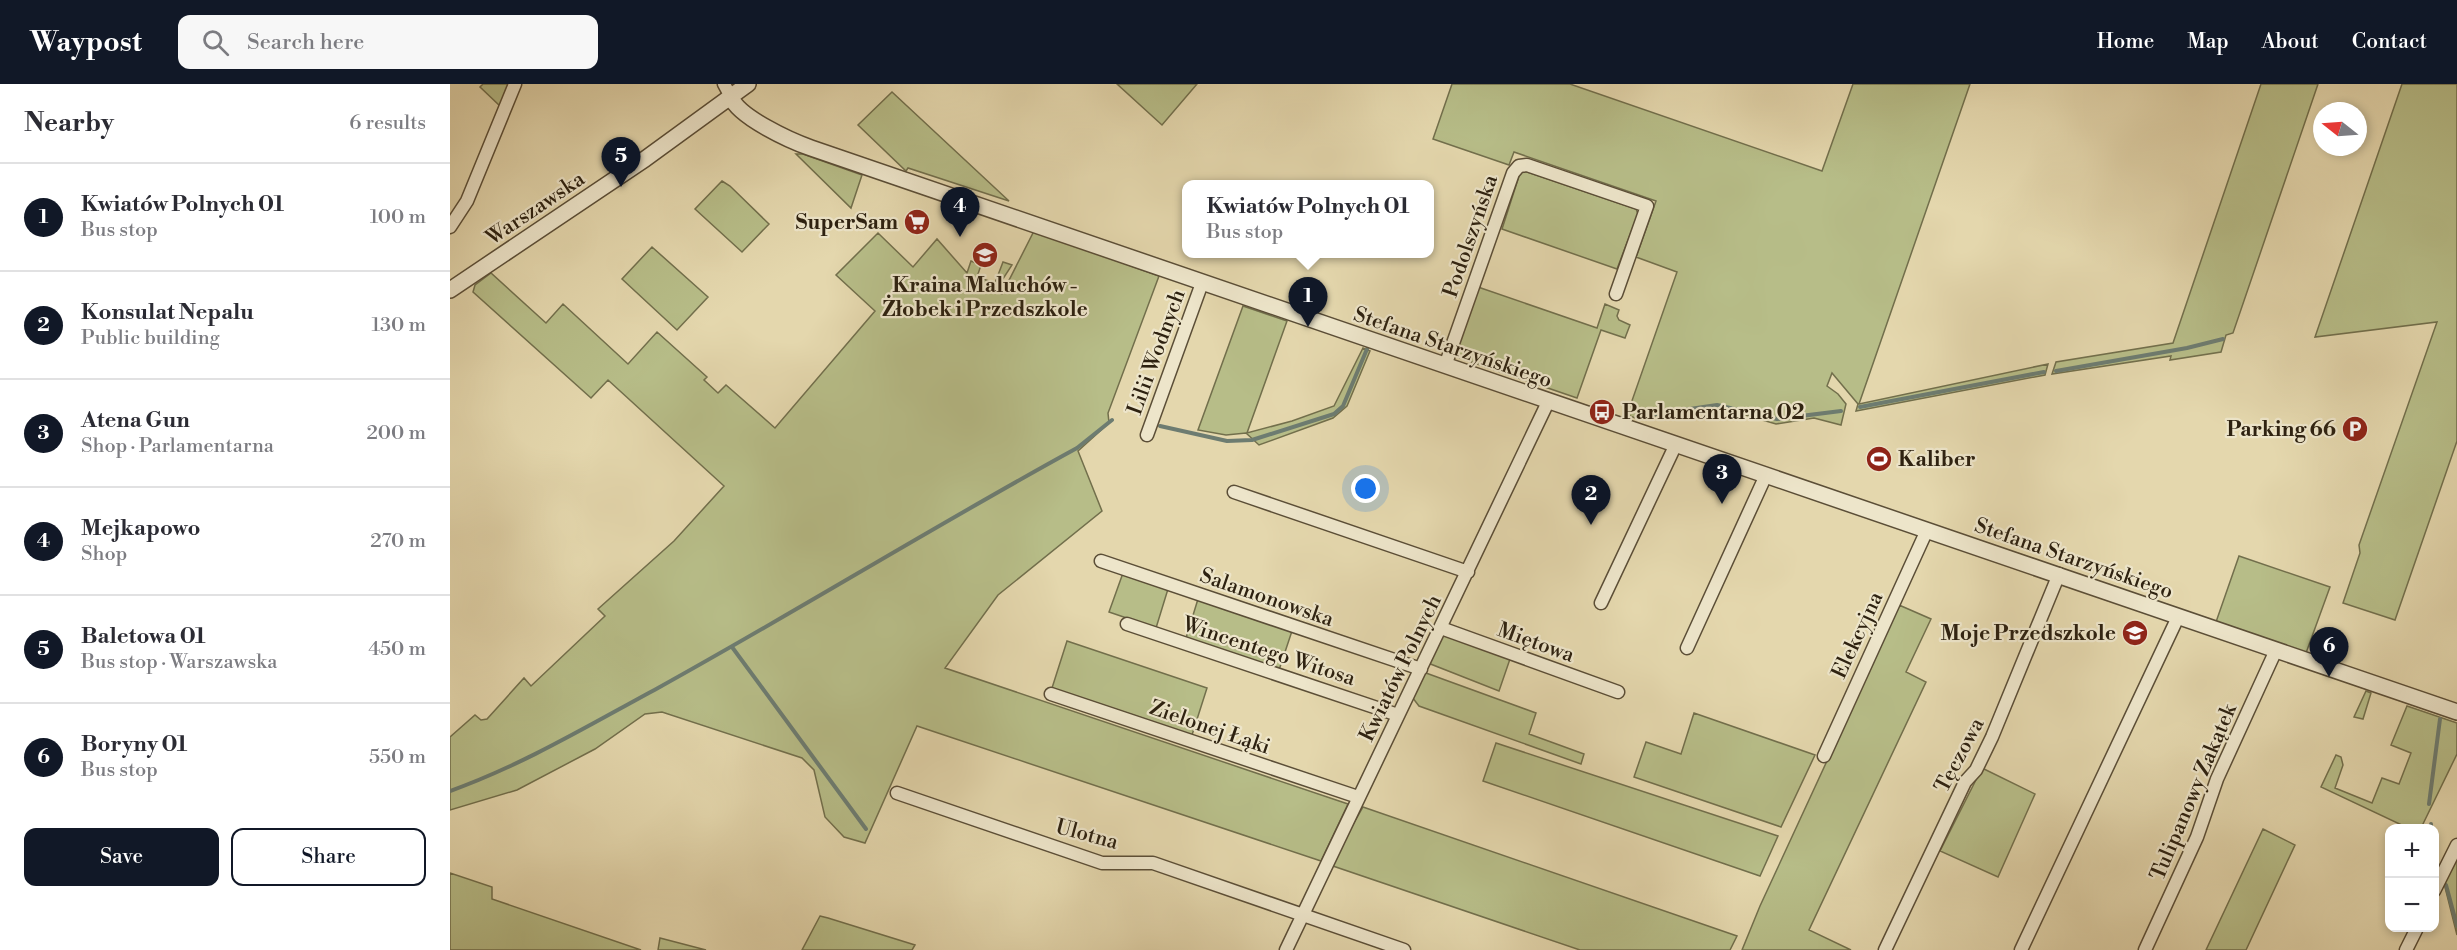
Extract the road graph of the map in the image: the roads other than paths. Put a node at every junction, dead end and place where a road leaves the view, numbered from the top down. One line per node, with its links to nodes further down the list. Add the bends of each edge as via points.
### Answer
1 (515, 84): 4 (street, via 467,201)
2 (748, 84): 3 (street, Warszawska)
3 (728, 90): 5 (street, Stefana Starzyńskiego, via 736,107 799,144); 6 (street, Warszawska, via 645,159)
4 (450, 227)
5 (1202, 283): 8 (street, Stefana Starzyńskiego); 10 (street, Lilii Wodnych)
6 (450, 290)
7 (1616, 294): 8 (street, Podolszyńska, via 1647,206 1519,165)
8 (1445, 366): 9 (street, Stefana Starzyńskiego)
9 (1548, 402): 11 (street, Stefana Starzyńskiego); 16 (street, Kwiatów Polnych)
10 (1147, 435)
11 (1677, 444): 12 (street, Stefana Starzyńskiego); 18 (street)
12 (1766, 475): 14 (street, Stefana Starzyńskiego); 22 (street)
13 (1234, 492): 16 (street)
14 (1927, 530): 17 (street, Stefana Starzyńskiego); 29 (street, Elekcyjna)
15 (1101, 561): 24 (street, Salamonowska)
16 (1468, 572): 21 (street, Kwiatów Polnych)
17 (2059, 574): 19 (street, Stefana Starzyńskiego); 38 (street, Tęczowa, via 1992,737 1976,770 1965,782)
18 (1601, 603)
19 (2178, 617): 23 (street, Stefana Starzyńskiego); 39 (street)
20 (1127, 624): 28 (street, Wincentego Witosa)
21 (1440, 628): 24 (street, Kwiatów Polnych); 25 (street, Miętowa)
22 (1687, 648)
23 (2276, 650): 27 (street, Stefana Starzyńskiego); 40 (street, Tulipanowy Zakątek)
24 (1421, 669): 28 (street, Kwiatów Polnych)
25 (1618, 692)
26 (1051, 694): 31 (street, Zielonej Łąki)
27 (2457, 712)
28 (1398, 715): 31 (street, Kwiatów Polnych)
29 (1824, 756)
30 (897, 793): 34 (street, Ulotna, via 1102,863 1153,864)
31 (1358, 797): 34 (street, Kwiatów Polnych)
32 (2457, 845): 33 (street)
33 (2439, 881)
34 (1303, 914): 36 (street, Kwiatów Polnych); 37 (street, Ulotna)
35 (2415, 932): 41 (street)
36 (1286, 950)
37 (1404, 950)
38 (1885, 950)
39 (2021, 950)
40 (2145, 950)
41 (2406, 950)

